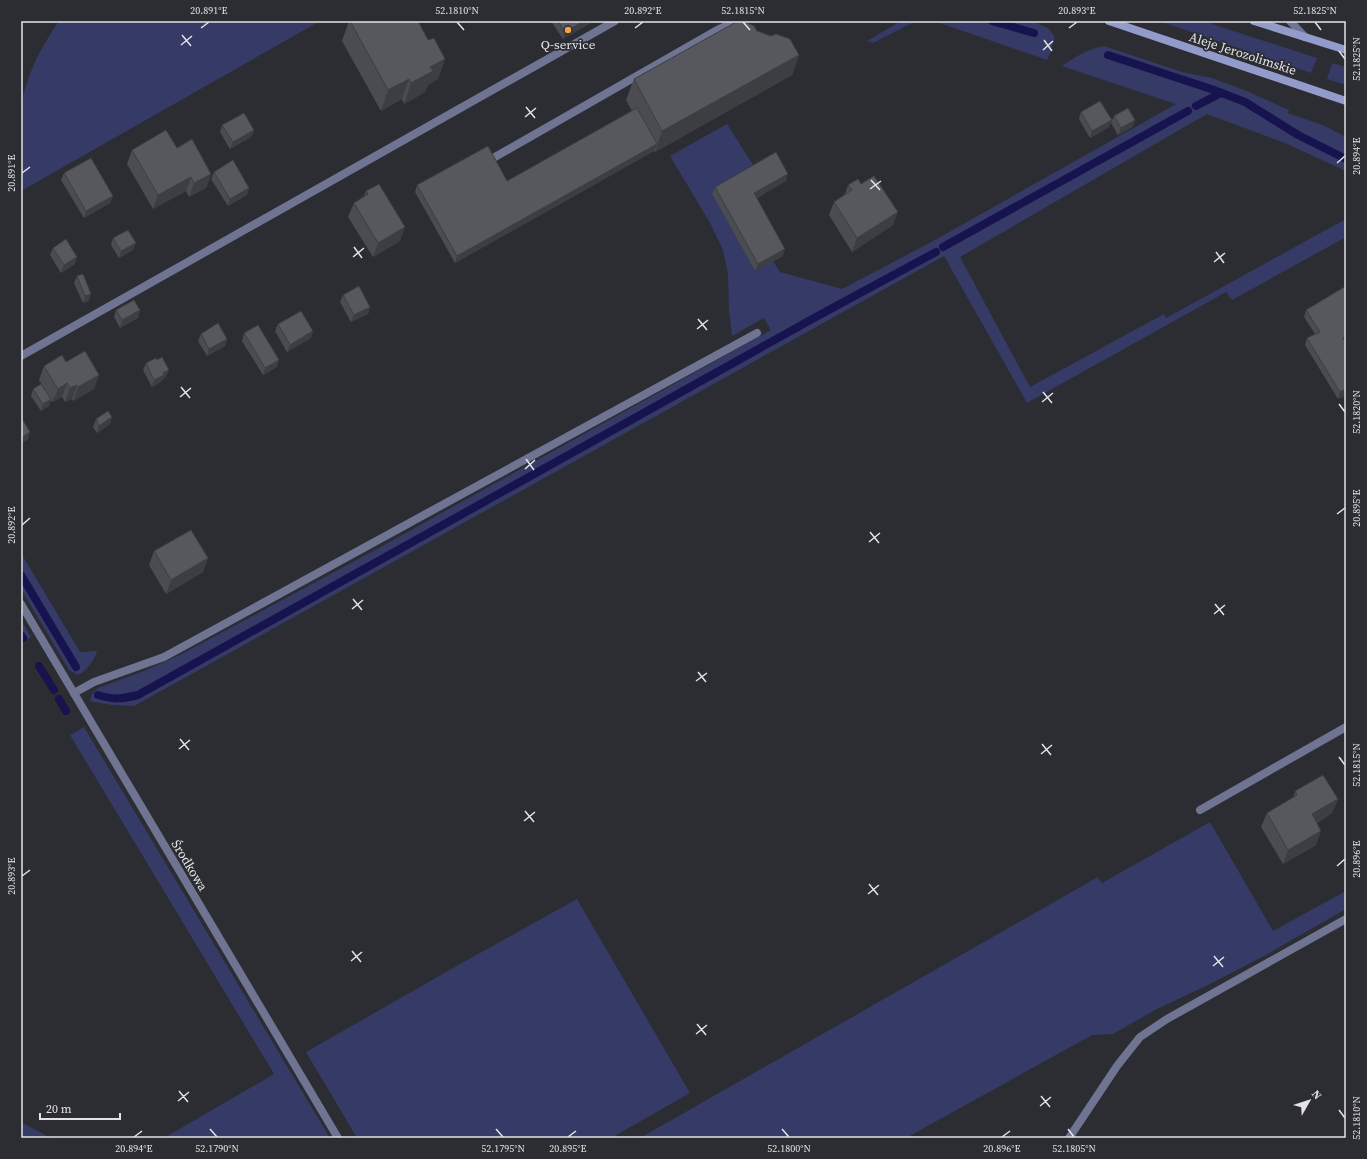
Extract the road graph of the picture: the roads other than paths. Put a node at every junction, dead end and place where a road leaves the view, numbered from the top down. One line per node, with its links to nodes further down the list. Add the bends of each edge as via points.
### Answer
1 (615, 21): 13 (street)
2 (736, 21): 11 (street)
3 (1109, 21): 8 (main road, Aleje Jerozolimskie)
4 (1254, 21): 6 (main road)
5 (1290, 21): 6 (street)
6 (1305, 37): 7 (main road)
7 (1346, 50)
8 (1333, 96): 9 (main road, Aleje Jerozolimskie); 10 (street)
9 (1346, 101)
10 (1346, 105)
11 (496, 157)
12 (757, 333): 15 (street, via 164,657 94,682)
13 (21, 356)
14 (21, 604): 15 (street, Środkowa)
15 (74, 693): 19 (street, Środkowa)
16 (1346, 727): 17 (street)
17 (1200, 810)
18 (1346, 920): 20 (street, via 1167,1019 1140,1037 1117,1066)
19 (338, 1138)
20 (1069, 1138)

